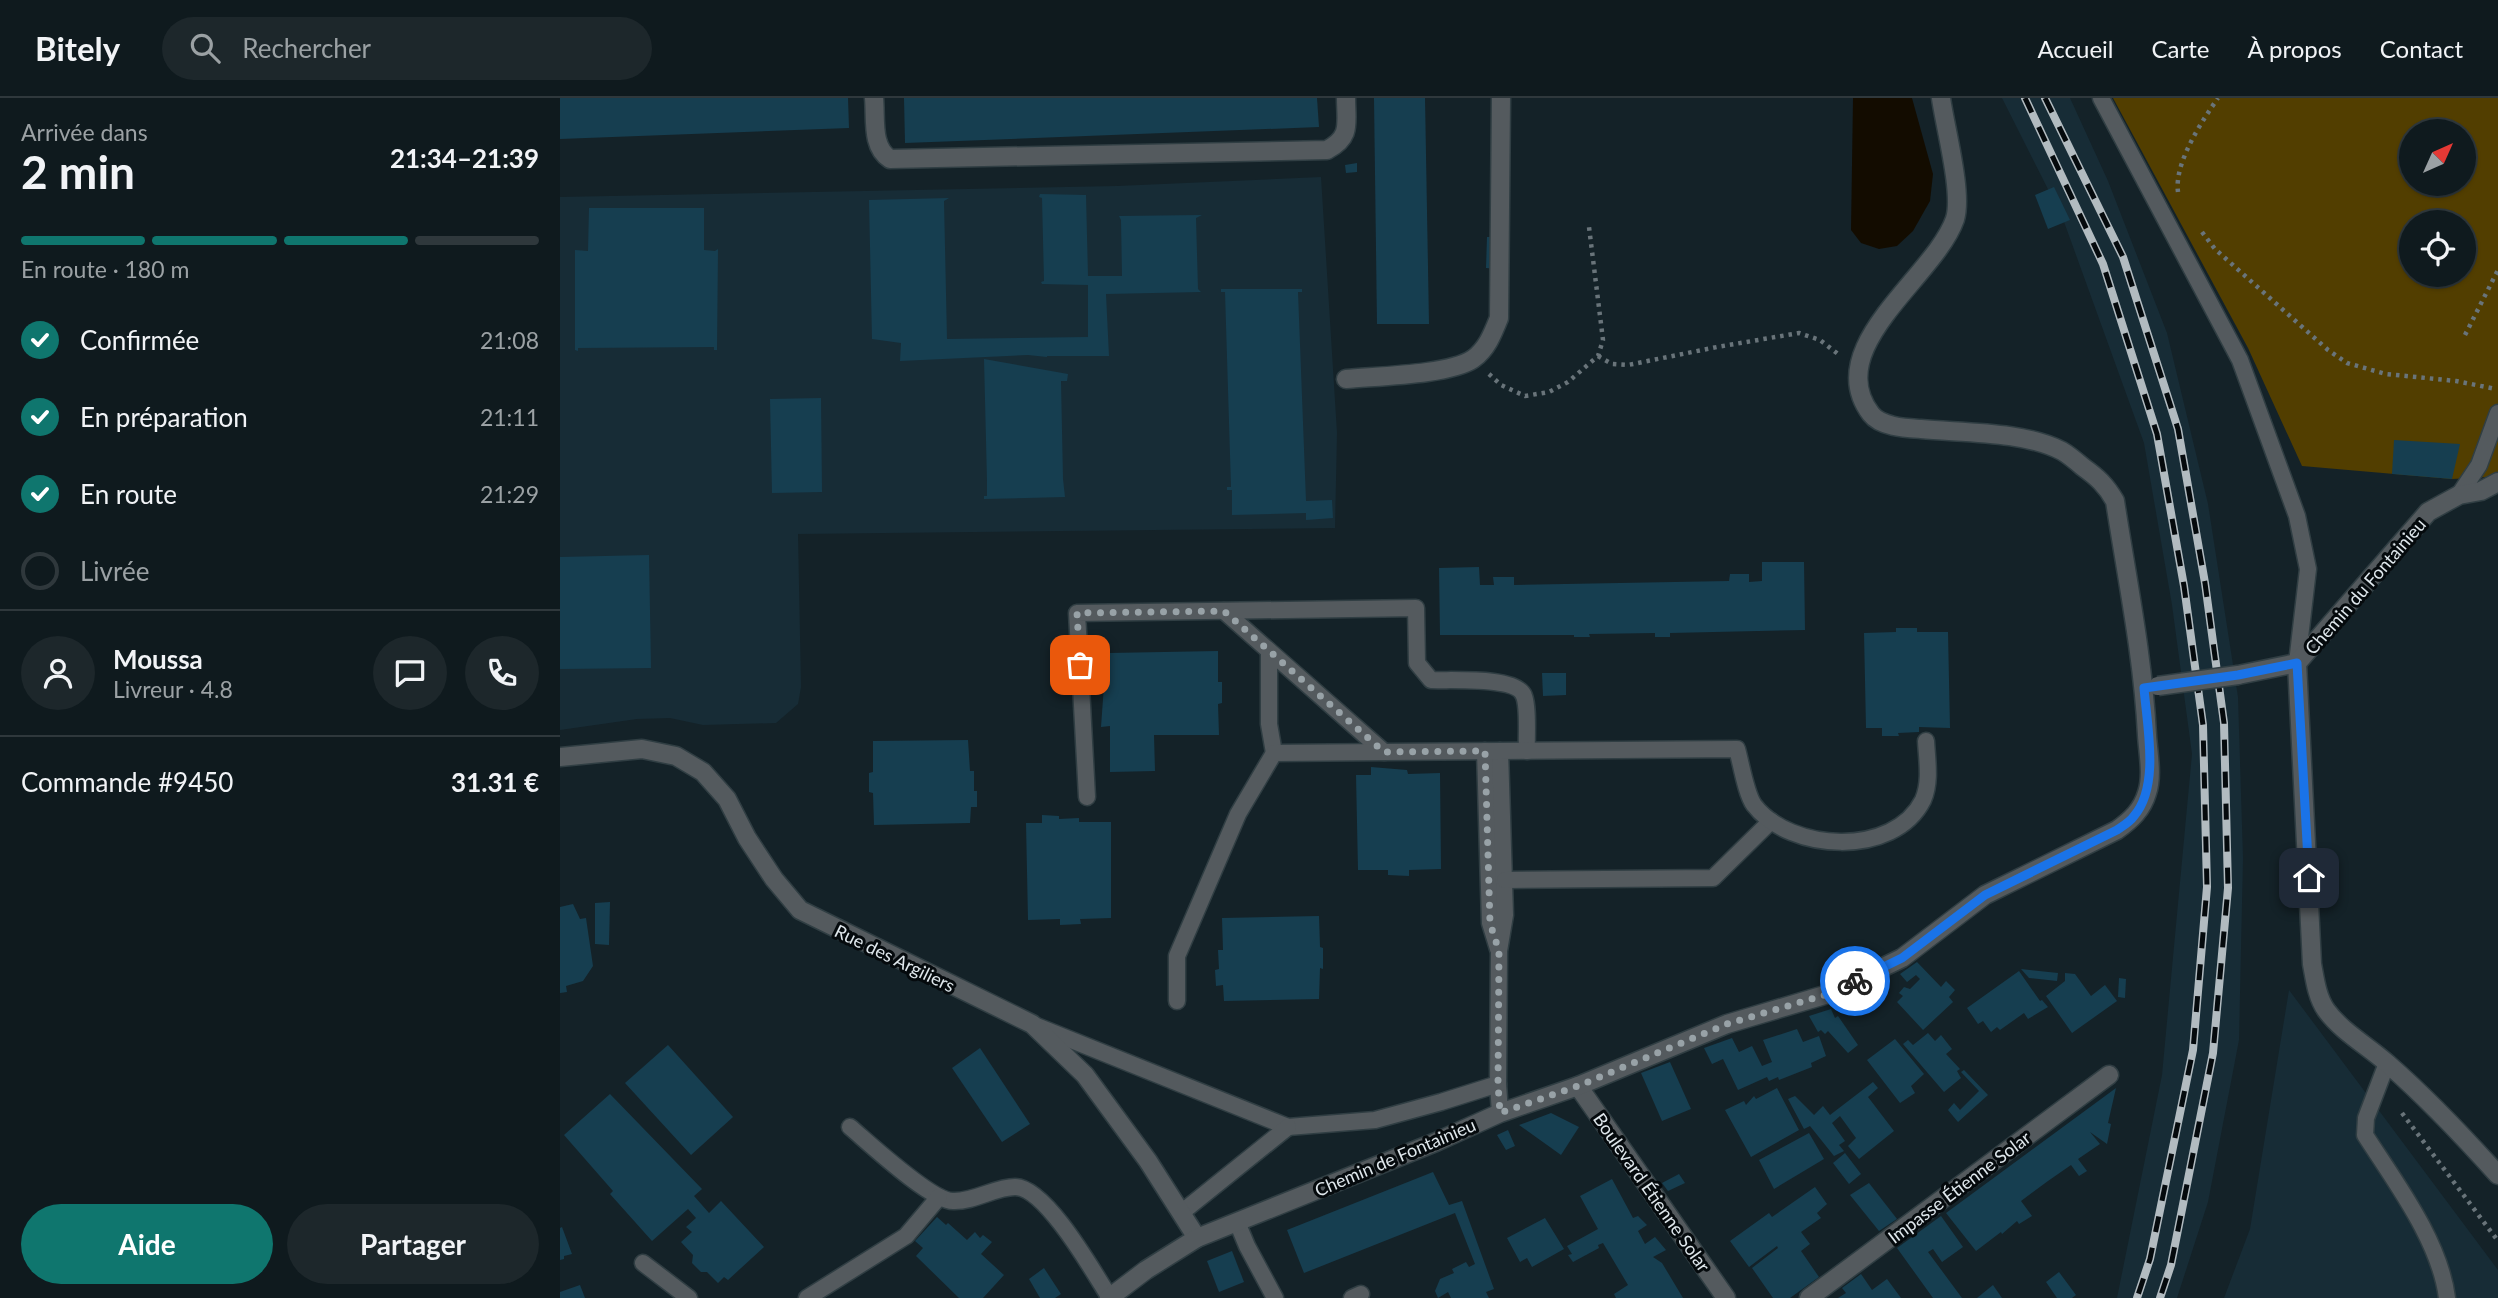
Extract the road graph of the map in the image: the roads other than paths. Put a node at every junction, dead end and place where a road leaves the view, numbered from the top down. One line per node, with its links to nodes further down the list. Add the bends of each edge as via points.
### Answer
1 (874, 98): 2 (street, via 877,143 890,159 1327,150 1341,142 1347,131)
2 (1346, 98)
3 (1501, 98): 6 (street, via 1499,318 1491,339 1474,359 1448,369)
4 (1941, 98): 13 (street, Chemin de Fontainieu, via 1958,199 1954,219 1940,245 1868,339 1858,369 1861,398 1874,417 1899,428 2044,443 2064,452 2106,485 2115,501)
5 (2101, 98): 12 (lane, via 2240,360 2297,516 2308,569)
6 (1346, 379)
7 (2498, 413): 9 (lane, via 2479,465)
8 (2498, 482): 9 (street, Chemin du Fontainieu)
9 (2459, 495): 12 (street, Chemin du Fontainieu, via 2428,512)
10 (1224, 611): 11 (lane); 16 (lane, via 1416,608 1417,663 1431,680 1504,682 1518,687 1524,697); 20 (lane, via 1077,613)
11 (1269, 651): 17 (lane); 18 (lane, via 1269,724)
12 (2297, 663): 13 (street, Chemin du Fontainieu, bridge); 26 (street, via 2312,964 2318,996 2340,1025)
13 (2151, 687): 29 (street, Chemin de Fontainieu, via 2150,773 2147,793 2133,819 1985,895 1902,958 1828,994 1727,1024)
14 (1927, 741): 21 (lane, via 1928,782 1923,799 1903,825 1891,832 1874,839 1829,843)
15 (1492, 751): 16 (lane); 17 (lane); 22 (lane); 23 (lane, via 1490,923)
16 (1527, 751): 21 (lane, via 1737,749 1753,804)
17 (1384, 752): 18 (lane)
18 (1274, 753): 24 (lane, via 1238,814 1177,956)
19 (560, 757): 25 (street, Rue des Argiliers, via 642,749 676,756 704,772 727,799 747,838 800,910)
20 (1087, 797)
21 (1771, 821): 22 (lane, via 1713,878)
22 (1505, 880): 23 (lane)
23 (1499, 951): 28 (lane)
24 (1177, 1001)
25 (1032, 1024): 32 (lane); 35 (street, Rue des Argiliers, via 1085,1075)
26 (2387, 1063): 33 (street, via 2444,1115); 45 (lane, via 2366,1118 2365,1135 2420,1220)
27 (2109, 1075): 44 (street, Impasse Étienne Solar)
28 (1498, 1084): 30 (lane); 32 (lane, via 1375,1120)
29 (1578, 1086): 30 (street, Chemin de Fontainieu); 43 (street, Boulevard Étienne Solar)
30 (1500, 1113): 36 (street, Chemin de Fontainieu)
31 (850, 1127): 34 (lane)
32 (1288, 1127): 35 (lane)
33 (2498, 1175)
34 (939, 1197): 40 (lane, via 906,1236); 41 (lane, via 952,1201 1016,1186 1031,1193 1067,1231)
35 (1181, 1213): 37 (street, Rue des Argiliers)
36 (1237, 1222): 37 (street, Chemin de Fontainieu); 42 (lane)
37 (1197, 1238): 41 (street, Chemin de Fontainieu)
38 (643, 1263): 39 (lane)
39 (689, 1298)
40 (807, 1298)
41 (1110, 1298)
42 (1275, 1298)
43 (1726, 1298)
44 (1809, 1298)
45 (2447, 1298)

